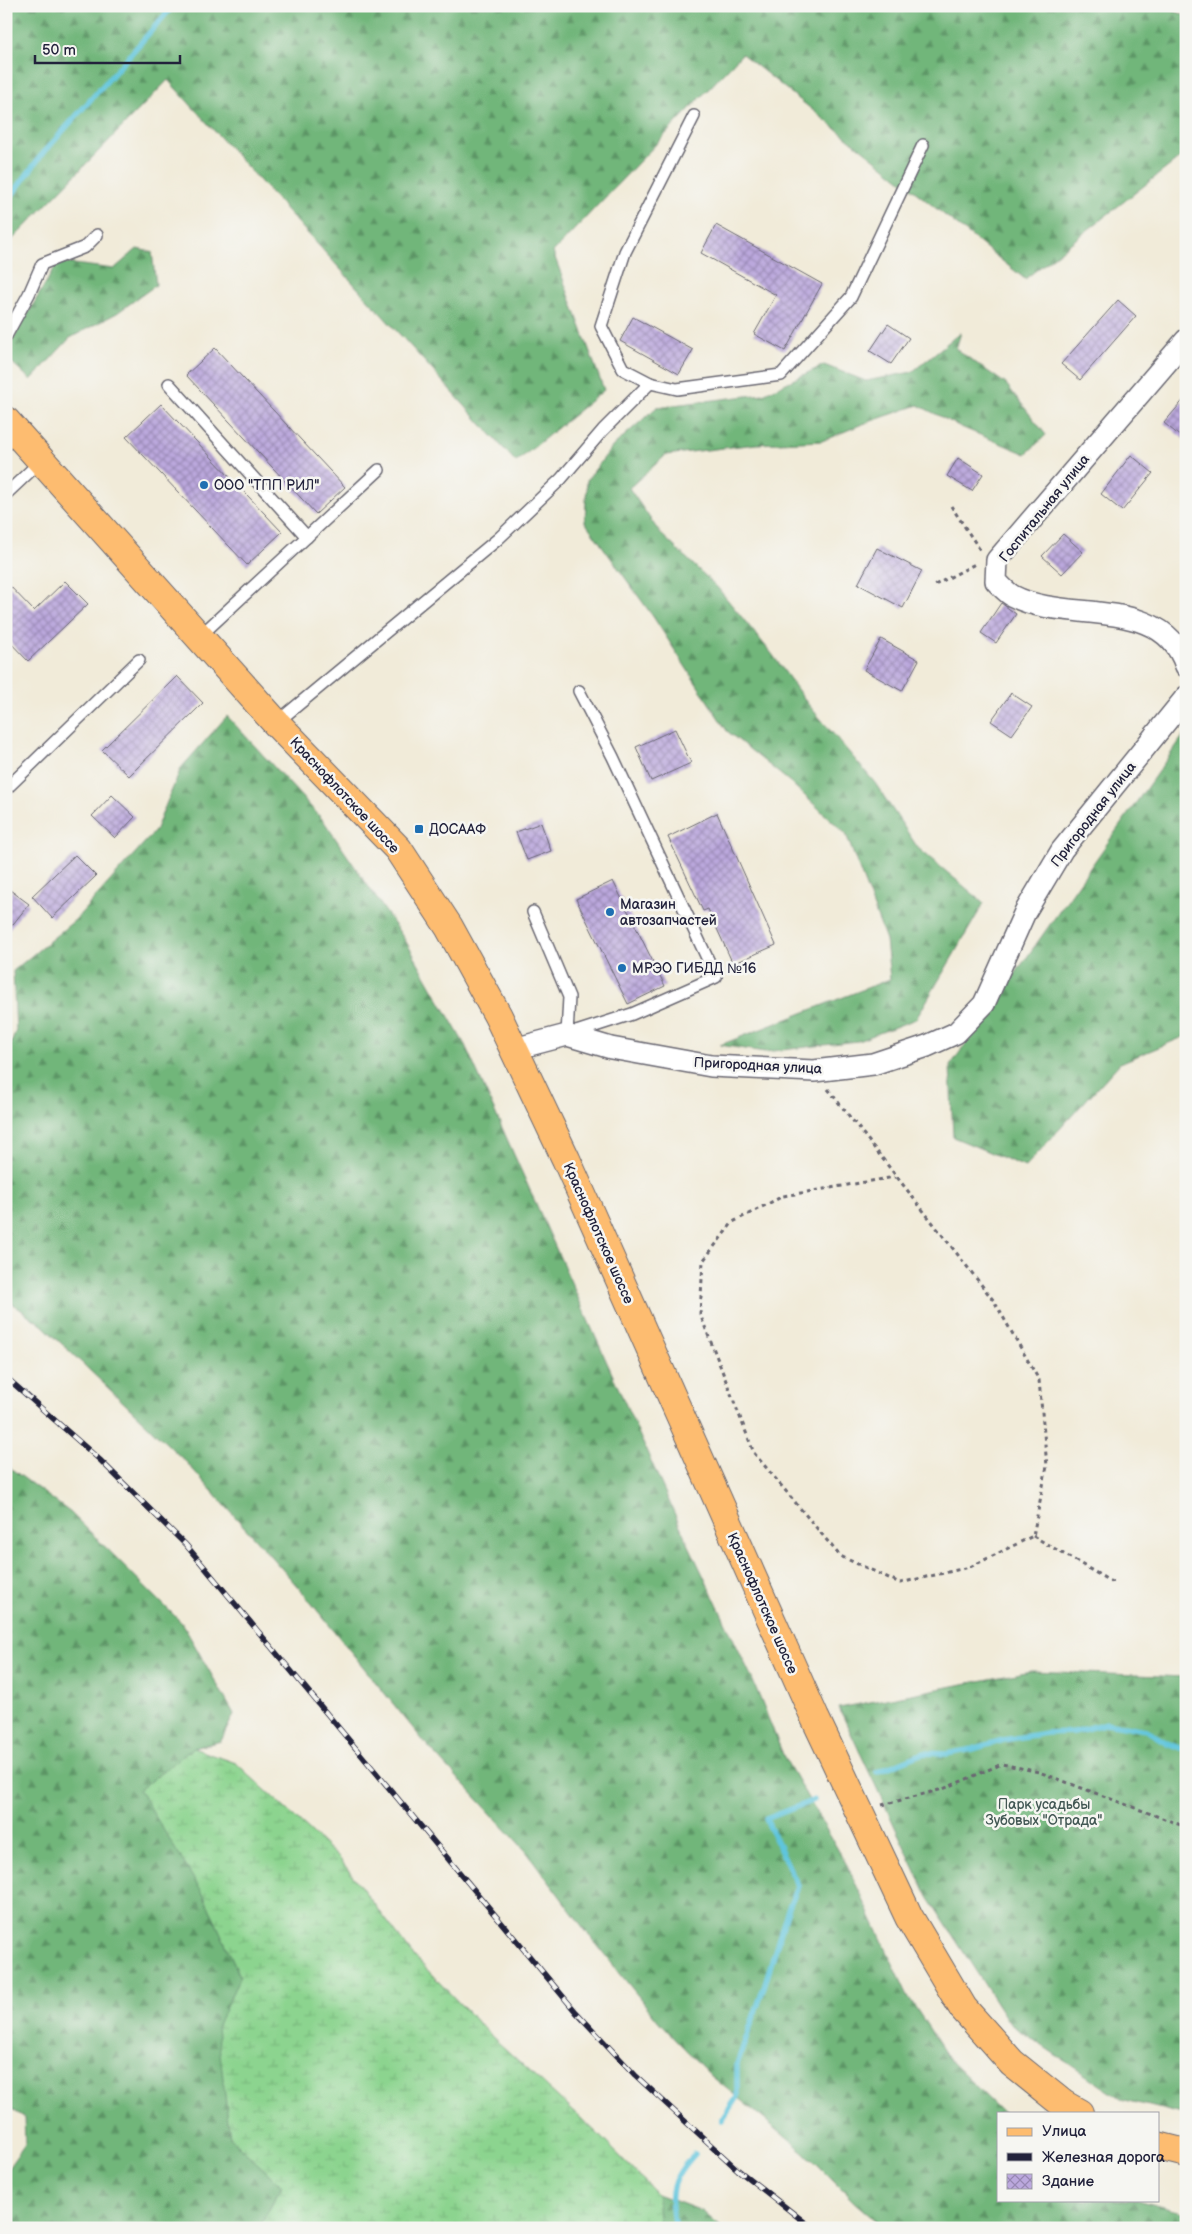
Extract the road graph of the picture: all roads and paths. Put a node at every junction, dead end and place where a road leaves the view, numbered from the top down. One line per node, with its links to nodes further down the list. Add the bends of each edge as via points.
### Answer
1 (694, 116): 6 (lane, via 625,252 601,326 623,368)
2 (923, 145): 6 (lane, via 851,297 781,374 678,390)
3 (97, 236): 4 (lane, via 85,246 42,264)
4 (6, 336)
5 (1186, 340): 14 (street, Госпитальная улица)
6 (650, 383): 21 (lane, via 603,430 561,479 498,539)
7 (169, 384): 13 (lane)
8 (6, 421): 9 (main road, Краснофлотское шоссе)
9 (42, 460): 11 (lane); 16 (main road, Краснофлотское шоссе)
10 (379, 470): 13 (lane)
11 (6, 494)
12 (951, 506): 14 (path)
13 (308, 537): 16 (lane)
14 (990, 560): 15 (path); 18 (street, Госпитальная улица, via 996,581 1012,596 1030,603 1148,622 1170,638)
15 (935, 585)
16 (200, 636): 21 (main road, Краснофлотское шоссе)
17 (139, 660): 22 (lane)
18 (1186, 666)
19 (579, 691): 24 (lane, via 716,977 632,1014)
20 (1186, 697): 26 (street, Пригородная улица, via 1062,850 1025,912 984,1004 956,1033 873,1064)
21 (276, 723): 25 (main road, Краснофлотское шоссе, via 398,849 449,927)
22 (6, 790)
23 (533, 912): 24 (lane, via 569,997)
24 (567, 1035): 25 (street); 26 (street, Пригородная улица, via 612,1048 711,1066)
25 (514, 1049): 30 (main road, Краснофлотское шоссе)
26 (814, 1071): 27 (path)
27 (895, 1177): 28 (path, via 994,1301 1039,1380 1047,1466); 28 (path, via 783,1196 733,1222 703,1261 700,1314 754,1453 840,1556 900,1582 970,1567)
28 (1033, 1536): 29 (path)
29 (1115, 1584)
30 (858, 1813): 31 (path, via 943,1789 1002,1764 1040,1772); 32 (main road, Краснофлотское шоссе, via 909,1917 964,2008 1012,2064)
31 (1186, 1827)
32 (1077, 2112)
33 (1160, 2146): 34 (main road)
34 (1186, 2153)

